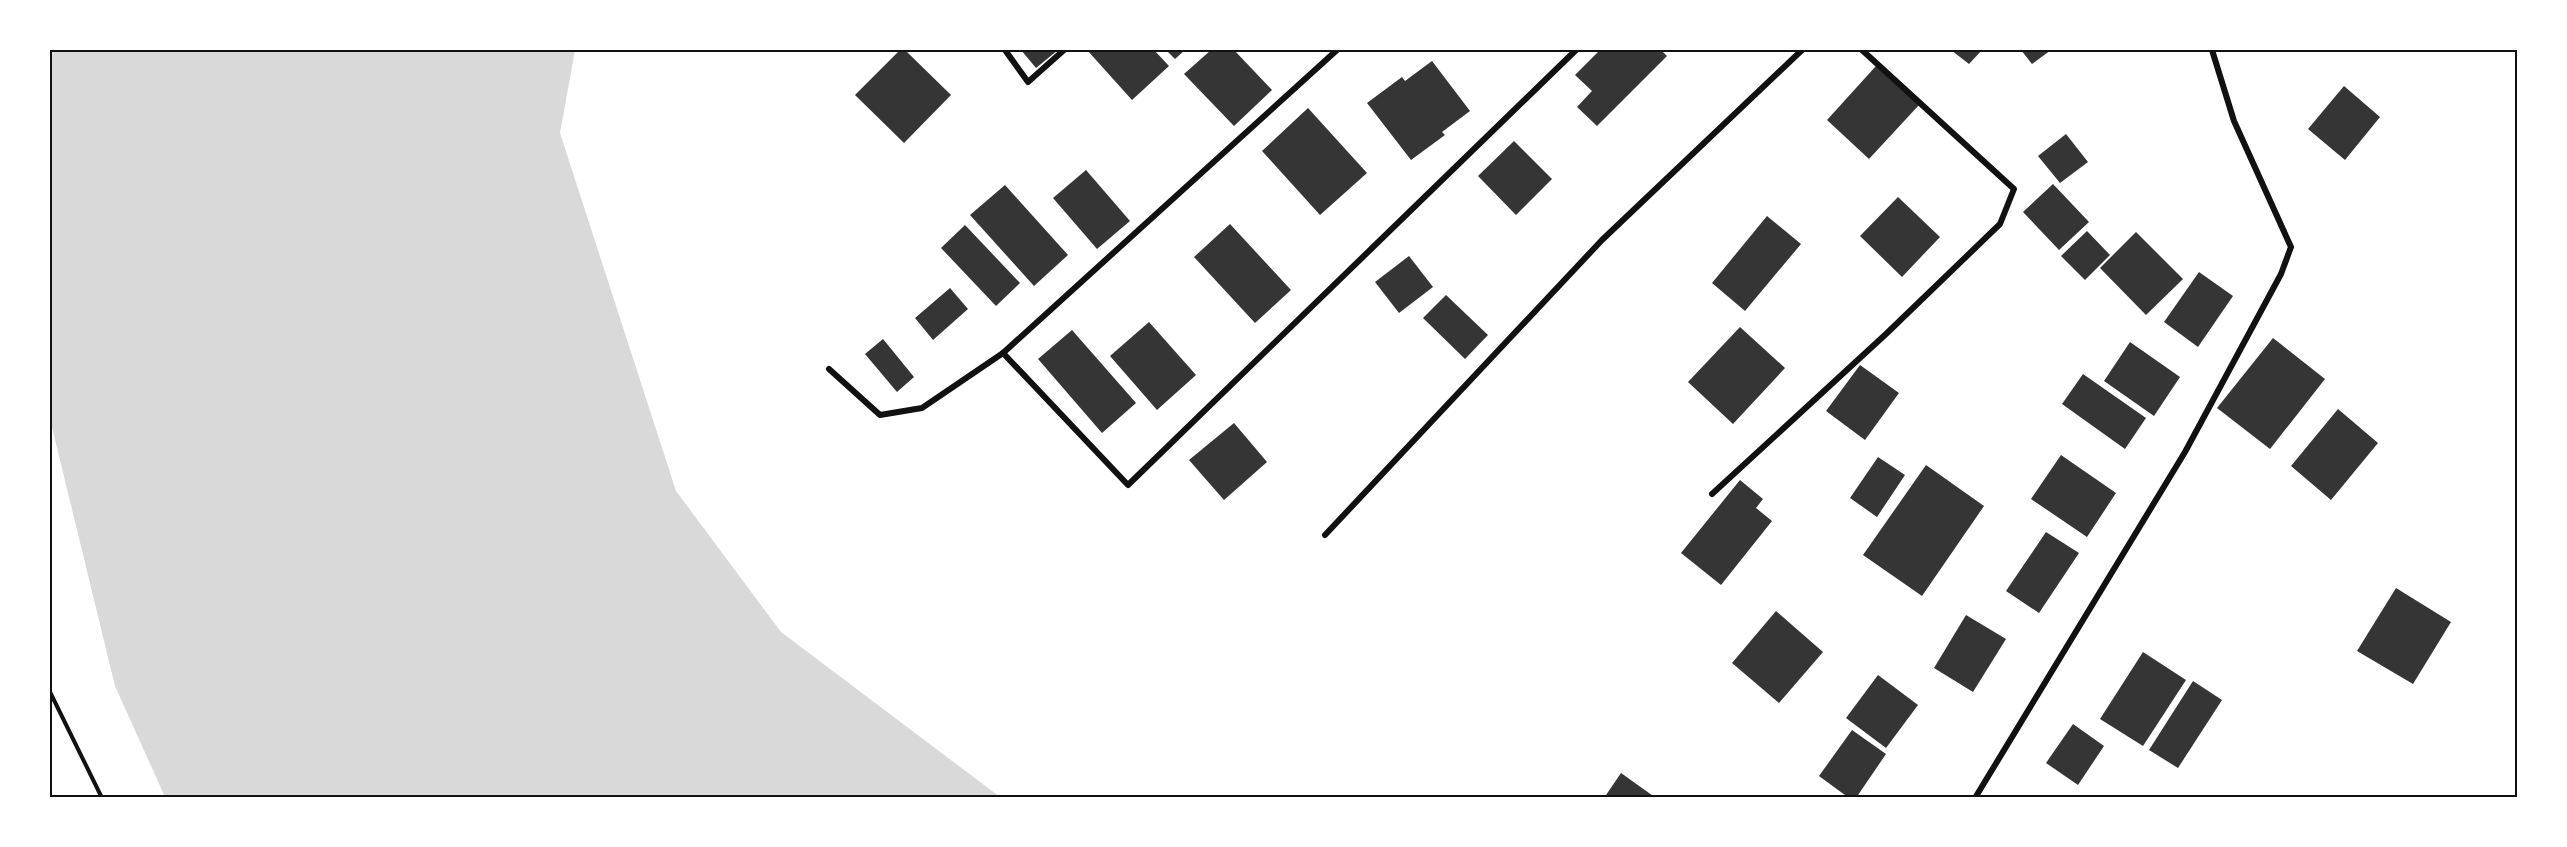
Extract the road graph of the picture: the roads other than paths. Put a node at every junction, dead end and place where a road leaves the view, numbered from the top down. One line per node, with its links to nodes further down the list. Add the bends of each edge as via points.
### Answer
1 (1005, 50): 2 (street, via 1028,82)
2 (1064, 50)
3 (1337, 50): 8 (street)
4 (1576, 50): 8 (street, via 1128,485)
5 (1802, 50): 11 (street, via 1602,240)
6 (1862, 50): 10 (street, via 2014,189 2000,224)
7 (2212, 50): 12 (street, via 2234,122 2290,247 2281,274 2184,452)
8 (1003, 353): 9 (street, via 922,408 880,415)
9 (829, 369)
10 (1712, 494)
11 (1325, 536)
12 (1975, 798)

